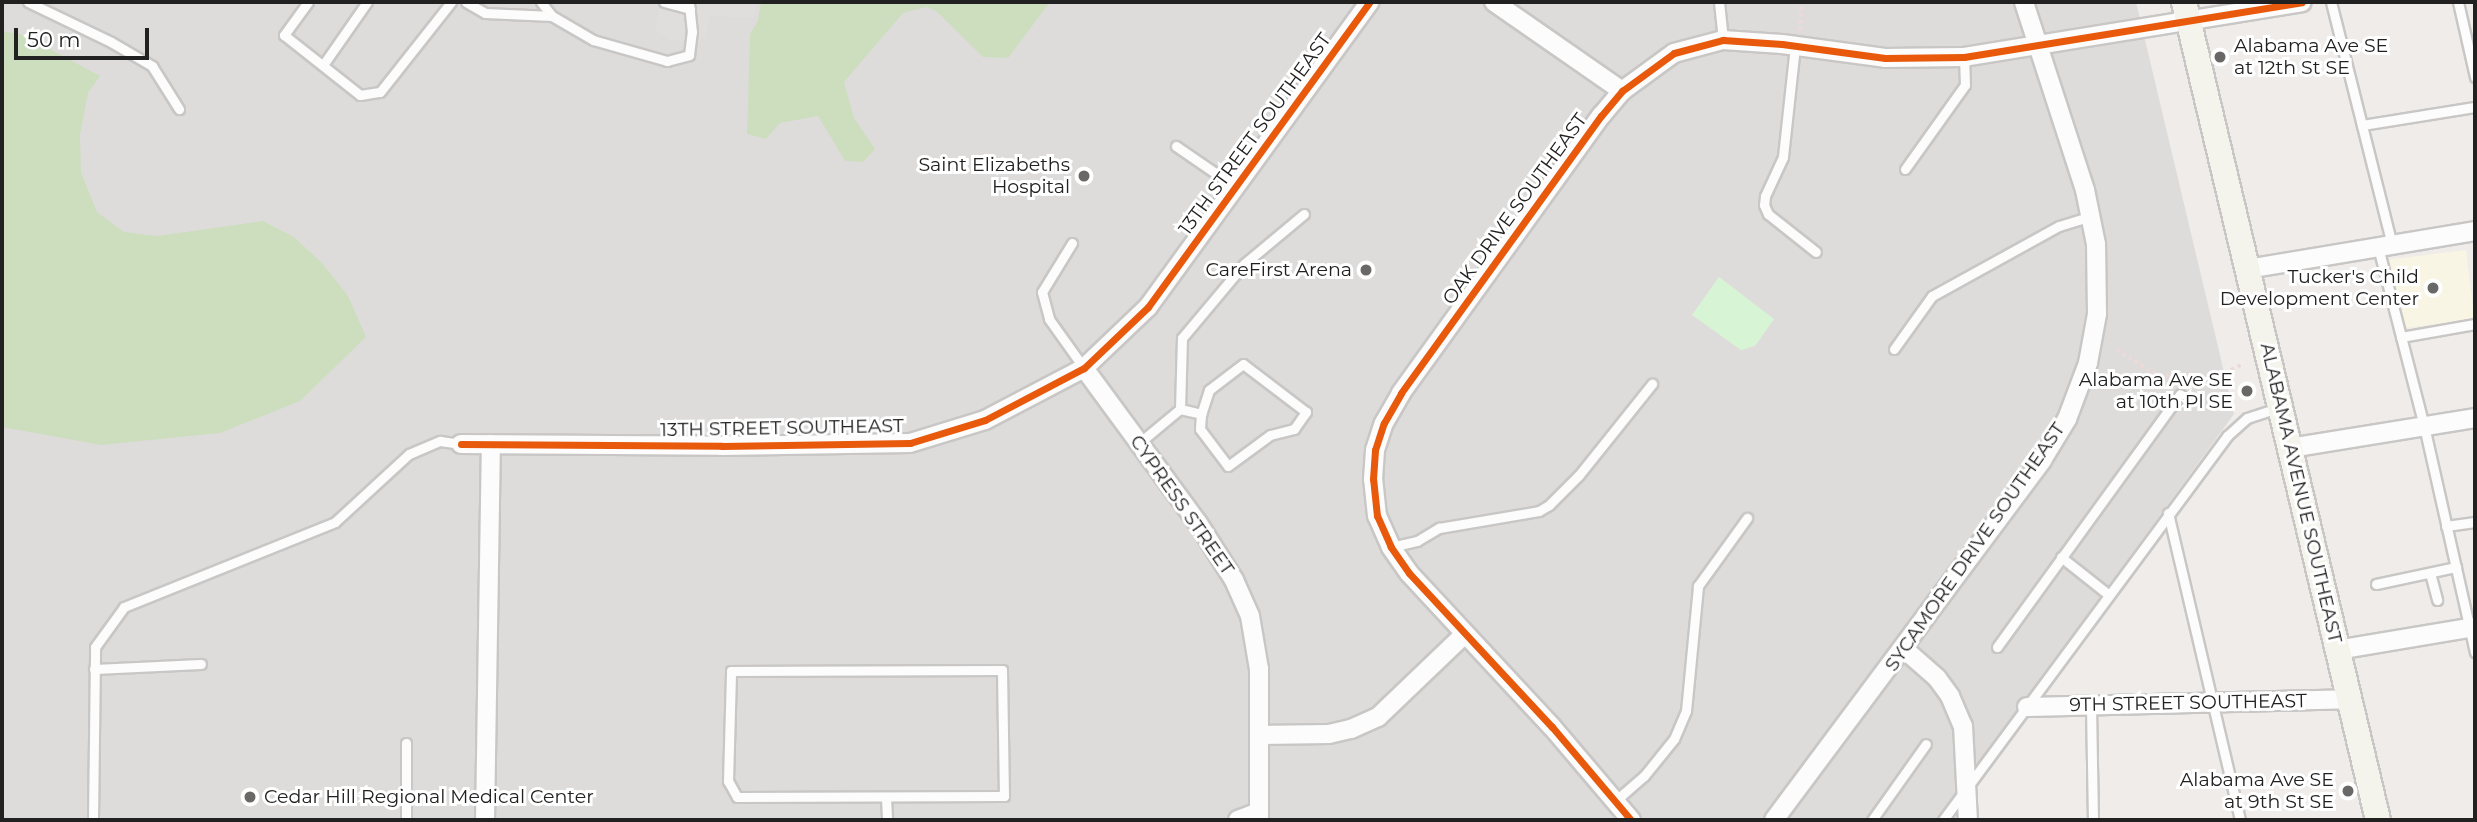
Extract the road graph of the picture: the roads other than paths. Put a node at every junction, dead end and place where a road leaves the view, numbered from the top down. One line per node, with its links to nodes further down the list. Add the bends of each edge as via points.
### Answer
1 (28, 2): 26 (lane, via 152,66)
2 (308, 2): 22 (lane, via 284,35)
3 (367, 2): 22 (lane)
4 (451, 2): 22 (lane, via 380,92 360,95)
5 (466, 2): 17 (lane, via 485,13)
6 (541, 2): 17 (lane)
7 (664, 2): 15 (lane)
8 (1370, 2): 30 (street, 13TH STREET SOUTHEAST)
9 (1494, 2): 24 (street)
10 (1719, 2): 18 (lane)
11 (2024, 2): 19 (street, SYCAMORE DRIVE SOUTHEAST)
12 (2296, 2): 16 (street, OAK DRIVE SOUTHEAST)
13 (2331, 2): 27 (lane)
14 (2458, 2): 23 (lane)
15 (690, 5): 17 (lane, via 690,55 667,61 593,40)
16 (2186, 11): 19 (street, OAK DRIVE SOUTHEAST); 37 (main road, ALABAMA AVENUE SOUTHEAST)
17 (552, 16)
18 (1723, 40): 20 (street, OAK DRIVE SOUTHEAST); 24 (street, OAK DRIVE SOUTHEAST, via 1674,53)
19 (2040, 45): 21 (street, OAK DRIVE SOUTHEAST); 32 (street, SYCAMORE DRIVE SOUTHEAST)
20 (1797, 46): 21 (street, OAK DRIVE SOUTHEAST, via 1885,58); 36 (lane, via 1783,157 1764,205 1768,214)
21 (1964, 57): 29 (lane, via 1965,85)
22 (323, 65)
23 (2475, 77)
24 (1622, 91): 57 (street, OAK DRIVE SOUTHEAST, via 1401,393 1384,423 1375,450 1373,479 1377,516)
25 (2475, 107): 27 (lane)
26 (179, 109)
27 (2362, 125): 35 (lane)
28 (1176, 146): 30 (lane)
29 (1905, 169)
30 (1237, 188): 41 (street, 13TH STREET SOUTHEAST, via 1148,307)
31 (1304, 214): 45 (lane, via 1244,264 1182,338)
32 (2091, 216): 40 (lane, via 2059,226 1932,296); 67 (street, SYCAMORE DRIVE SOUTHEAST, via 2099,272 2097,314 2088,363 2067,419)
33 (2475, 232): 35 (street)
34 (1072, 243): 41 (lane, via 1042,292 1049,319)
35 (2385, 246): 37 (street); 39 (lane)
36 (1816, 252)
37 (2248, 269): 44 (main road, ALABAMA AVENUE SOUTHEAST)
38 (2475, 324): 39 (lane)
39 (2401, 337): 48 (lane)
40 (1894, 349)
41 (1084, 368): 49 (street, CYPRESS STREET); 51 (street, 13TH STREET SOUTHEAST, via 985,420 910,443)
42 (1652, 384): 57 (lane, via 1549,505 1539,511 1439,528 1417,541)
43 (2180, 394): 58 (lane)
44 (2281, 407): 52 (main road, ALABAMA AVENUE SOUTHEAST); 53 (lane, via 2247,418 2227,436)
45 (1180, 409): 46 (lane); 49 (lane)
46 (1201, 414): 46 (lane, via 1200,429 1228,466 1270,435 1294,429 1306,412 1243,364 1209,390)
47 (2475, 418): 48 (street)
48 (2424, 426): 52 (street); 56 (lane)
49 (1139, 443): 76 (street, CYPRESS STREET, via 1198,523 1234,580 1250,616 1259,669)
50 (461, 444): 51 (street, 13TH STREET SOUTHEAST); 71 (lane, via 440,441 409,454 335,522 124,607 94,647)
51 (491, 444): 85 (street)
52 (2290, 448): 68 (main road, ALABAMA AVENUE SOUTHEAST)
53 (2168, 513): 62 (lane); 73 (lane)
54 (1747, 518): 81 (lane, via 1698,586 1686,711 1674,739)
55 (2475, 522): 56 (lane)
56 (2446, 526): 59 (lane)
57 (1391, 547): 65 (street, OAK DRIVE SOUTHEAST)
58 (2061, 557): 62 (lane); 66 (lane)
59 (2456, 567): 60 (lane); 64 (lane)
60 (2430, 573): 61 (lane); 63 (lane)
61 (2376, 584)
62 (2109, 595): 75 (lane)
63 (2437, 600)
64 (2472, 628): 68 (street); 69 (lane)
65 (1465, 634): 76 (street, via 1378,717 1329,734); 81 (street, OAK DRIVE SOUTHEAST)
66 (1997, 647)
67 (1904, 649): 79 (street, via 1950,696 1963,726); 89 (street, SYCAMORE DRIVE SOUTHEAST)
68 (2337, 650): 72 (main road, ALABAMA AVENUE SOUTHEAST)
69 (2475, 652)
70 (201, 664): 71 (lane)
71 (94, 669): 83 (lane)
72 (2349, 699): 73 (street, 9TH STREET SOUTHEAST); 95 (main road, ALABAMA AVENUE SOUTHEAST)
73 (2210, 703): 74 (street, 9TH STREET SOUTHEAST); 94 (lane)
74 (2091, 706): 75 (street, 9TH STREET SOUTHEAST); 93 (lane)
75 (2027, 707): 79 (lane)
76 (1259, 735): 82 (street, CYPRESS STREET)
77 (406, 743): 84 (lane)
78 (1926, 744): 90 (lane)
79 (1968, 787): 91 (lane); 92 (street)
80 (886, 798): 80 (lane, via 737,797 728,781 731,671 1002,670 1004,796); 86 (lane)
81 (1615, 801): 88 (street, OAK DRIVE SOUTHEAST)
82 (1259, 816): 87 (street)
83 (93, 820)
84 (406, 820)
85 (485, 820)
86 (887, 820)
87 (1238, 820)
88 (1631, 820)
89 (1774, 820)
90 (1872, 820)
91 (1943, 820)
92 (1968, 820)
93 (2093, 820)
94 (2240, 820)
95 (2378, 820)

